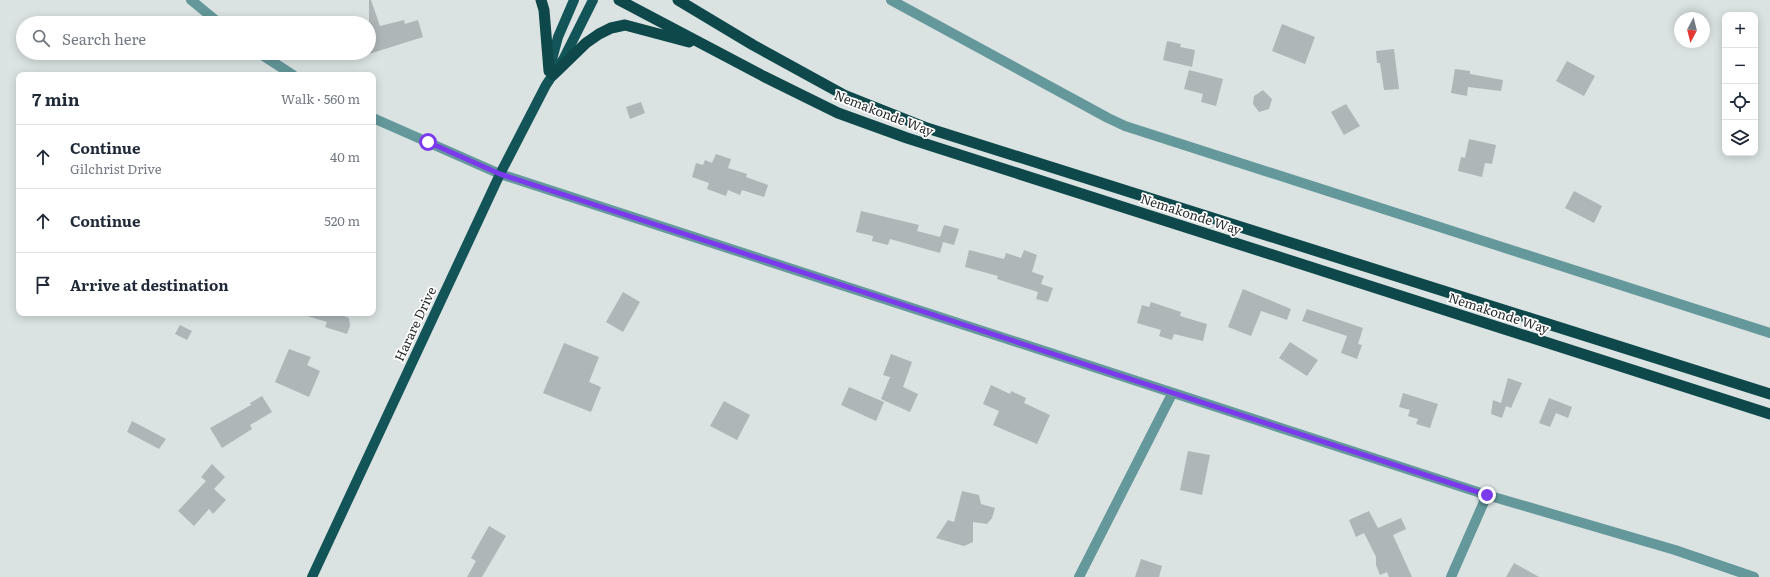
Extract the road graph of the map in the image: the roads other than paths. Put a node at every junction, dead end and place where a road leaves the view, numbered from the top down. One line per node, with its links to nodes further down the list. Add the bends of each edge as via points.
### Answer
1 (191, 0): 8 (street)
2 (541, 0): 12 (highway)
3 (574, 0): 12 (main road, Harare Drive, via 558,36)
4 (593, 0): 12 (main road, Harare Drive, via 564,58)
5 (619, 0): 9 (highway, Nemakonde Way)
6 (678, 0): 17 (highway, Nemakonde Way, via 844,95 926,128)
7 (891, 0): 15 (street, via 1125,126)
8 (210, 16)
9 (707, 46): 12 (highway, via 625,26 611,28 586,43); 18 (highway, Nemakonde Way, via 838,112 907,138)
10 (270, 60): 11 (street)
11 (288, 72)
12 (552, 73): 14 (main road, Harare Drive)
13 (376, 119): 14 (street)
14 (500, 174): 16 (street); 20 (main road, Harare Drive)
15 (1770, 333)
16 (1172, 394): 19 (street); 21 (street)
17 (1770, 394)
18 (1770, 414)
19 (1487, 495): 22 (street); 23 (street, via 1675,550)
20 (312, 577)
21 (1079, 577)
22 (1451, 577)
23 (1754, 577)

